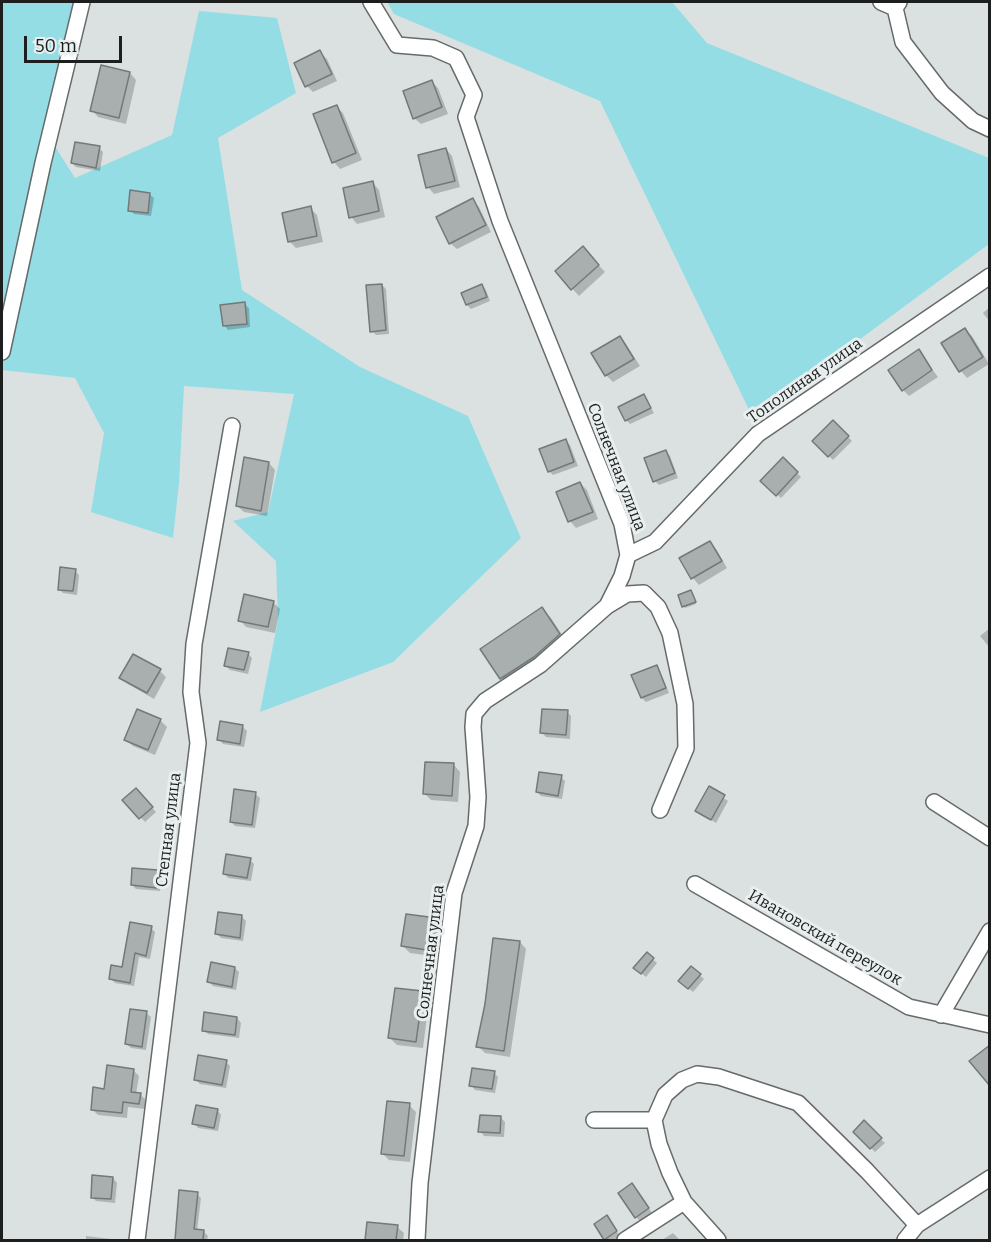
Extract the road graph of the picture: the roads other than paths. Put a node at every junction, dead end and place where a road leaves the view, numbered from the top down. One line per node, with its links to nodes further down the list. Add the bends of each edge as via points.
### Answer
1 (82, 2): 7 (street)
2 (371, 2): 9 (street, Солнечная улица, via 397,45 433,48 456,58 474,95 466,117 500,221 622,524)
3 (881, 2): 4 (street)
4 (897, 4): 5 (street, via 903,42 942,93 973,122)
5 (990, 129)
6 (990, 276): 9 (street, Тополиная улица, via 758,434 655,542)
7 (2, 352)
8 (232, 426): 23 (street, Степная улица, via 194,644 191,692 198,743)
9 (628, 555): 10 (street, Солнечная улица)
10 (607, 606): 12 (street, via 627,594 644,593 658,608 669,633 685,704 686,748); 24 (street, Солнечная улица, via 540,665 485,701 474,714 476,826 454,893 420,1183)
11 (934, 802): 13 (street)
12 (660, 810)
13 (990, 838)
14 (695, 884): 16 (street, Ивановский переулок, via 909,1007)
15 (990, 931): 16 (street)
16 (941, 1015): 17 (street, Ивановский переулок)
17 (990, 1025)
18 (594, 1120): 19 (street)
19 (654, 1120): 21 (street, via 669,1173); 22 (street, via 665,1095 682,1080 698,1074 798,1103)
20 (990, 1178): 22 (street)
21 (684, 1202): 25 (street); 26 (street)
22 (917, 1226): 27 (street)
23 (137, 1240)
24 (417, 1240)
25 (625, 1240)
26 (718, 1240)
27 (905, 1240)

